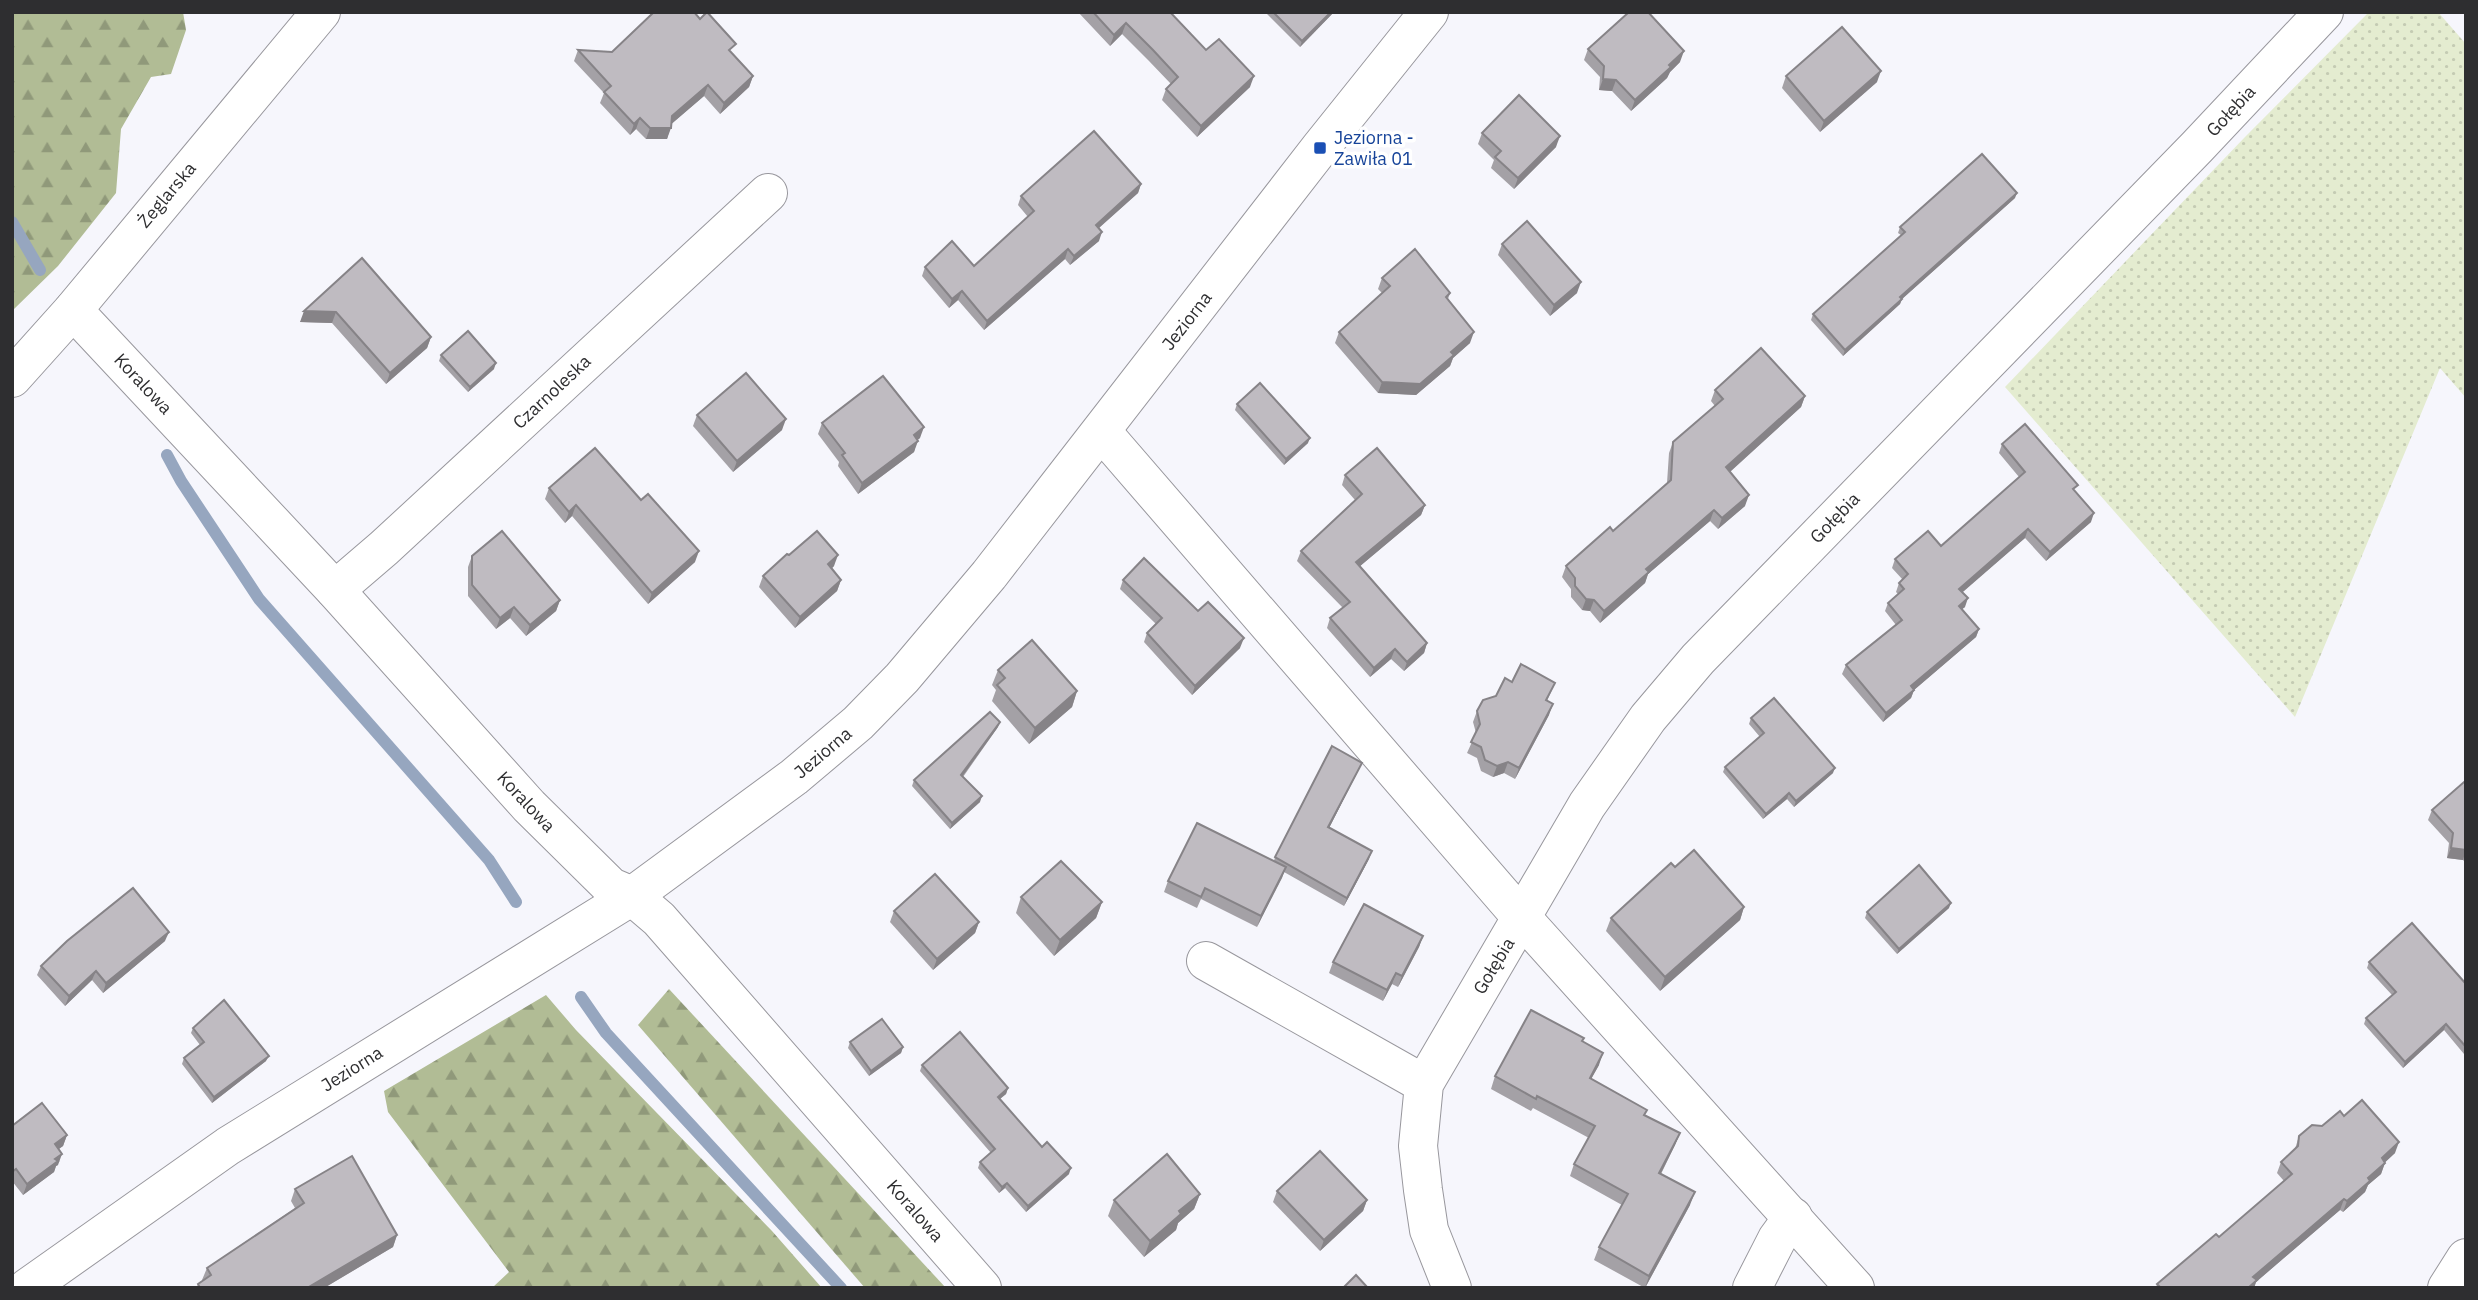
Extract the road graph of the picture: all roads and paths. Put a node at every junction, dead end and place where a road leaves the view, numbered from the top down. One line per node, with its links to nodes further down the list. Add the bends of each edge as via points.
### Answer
1 (321, 12): 5 (street, Żeglarska)
2 (1429, 12): 7 (street, Jeziorna)
3 (2324, 12): 10 (street, Gołębia, via 1698,660 1648,718 1587,805)
4 (768, 192): 8 (street, Czarnoleska)
5 (73, 310): 6 (street, Żeglarska); 8 (street, Koralowa)
6 (12, 378)
7 (1102, 432): 9 (street, Jeziorna, via 951,621 858,723 794,777); 10 (street)
8 (335, 590): 9 (street, Koralowa, via 546,823 611,887)
9 (632, 896): 15 (street, Jeziorna, via 228,1146); 16 (street, Koralowa, via 659,919)
10 (1522, 918): 12 (street, Gołębia); 13 (street)
11 (1206, 961): 12 (street)
12 (1424, 1084): 17 (street, Gołębia, via 1418,1146 1423,1190 1429,1230)
13 (1793, 1217): 18 (street); 19 (street)
14 (2466, 1258): 20 (street)
15 (27, 1288)
16 (982, 1288)
17 (1452, 1288)
18 (1752, 1288)
19 (1855, 1288)
20 (2447, 1288)

